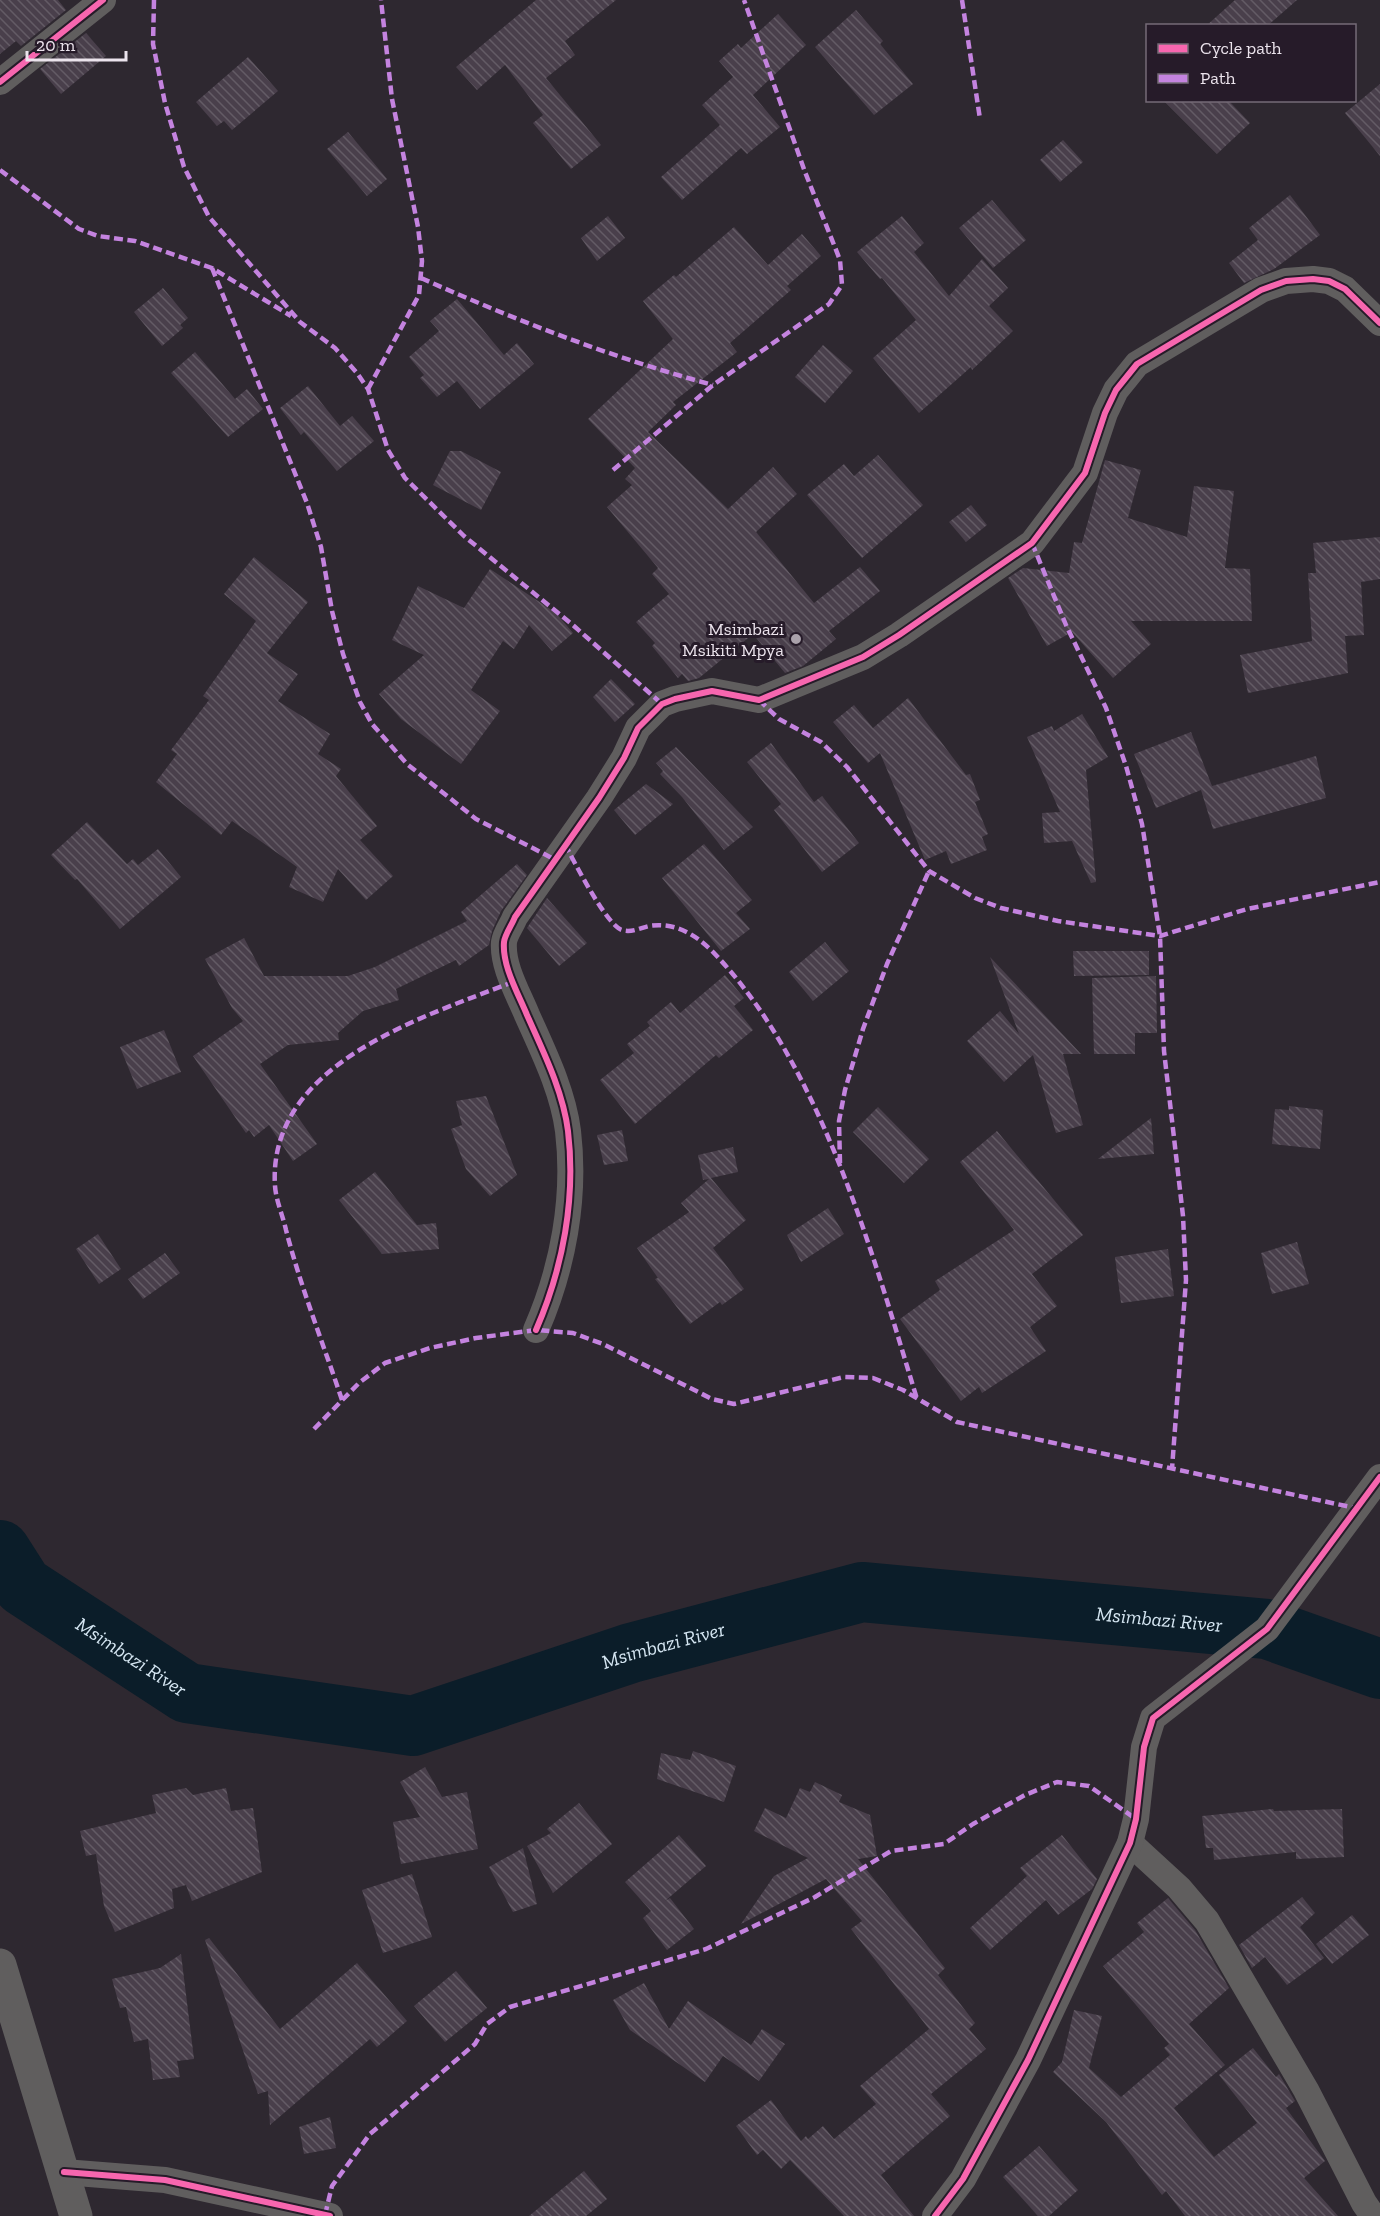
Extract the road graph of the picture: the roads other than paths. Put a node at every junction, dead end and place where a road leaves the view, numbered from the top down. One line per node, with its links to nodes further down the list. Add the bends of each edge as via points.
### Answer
1 (103, 0): 2 (street)
2 (0, 82)
3 (1380, 323): 4 (street, via 1345,289 1329,281 1287,281 1262,290 1137,364 1116,390 1085,473 1032,543 863,657 759,699 712,691 675,699 662,704 638,728 624,758 534,888 504,939 513,982 549,1066 567,1128 572,1184 554,1289)
4 (536, 1330)
5 (1380, 1477): 6 (street, via 1267,1629 1153,1718 1144,1747)
6 (1130, 1843): 11 (street, via 1028,2060 963,2179); 12 (street, via 1207,1920 1306,2090)
7 (0, 1965): 8 (street)
8 (64, 2172): 9 (street); 10 (street, via 165,2180)
9 (76, 2216)
10 (330, 2216)
11 (935, 2216)
12 (1373, 2216)

